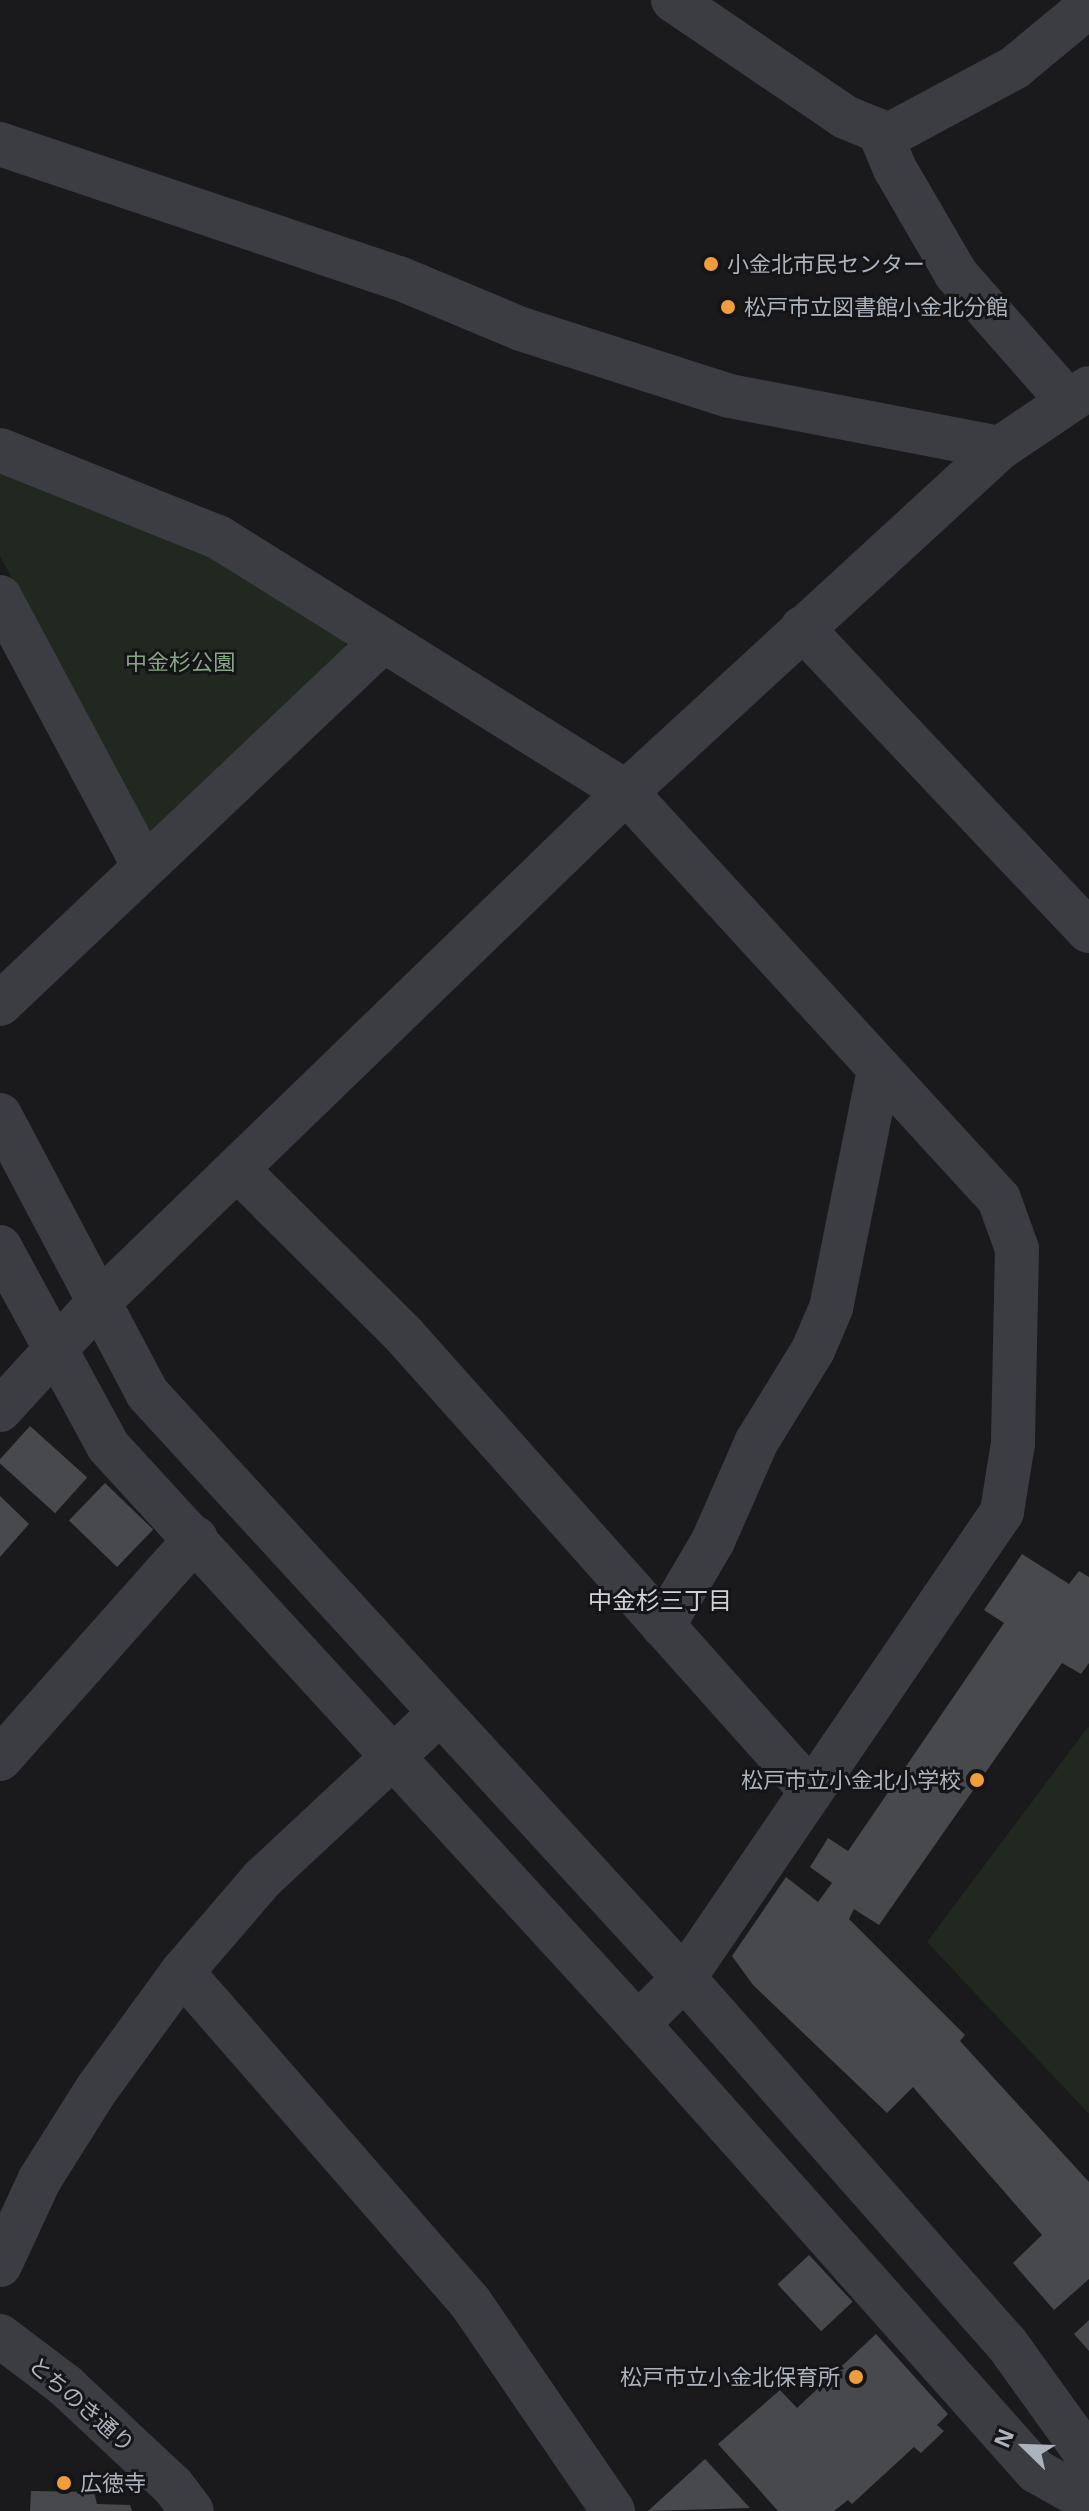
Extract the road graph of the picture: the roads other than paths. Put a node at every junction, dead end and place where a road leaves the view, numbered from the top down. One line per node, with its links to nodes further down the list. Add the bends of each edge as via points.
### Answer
1 (673, 0): 3 (street, via 845,117)
2 (1089, 6): 3 (street, via 1014,68 889,135)
3 (879, 131): 5 (street, via 956,274)
4 (0, 144): 6 (street, via 399,278 521,329 730,396)
5 (1078, 394): 6 (street)
6 (1000, 448): 9 (street)
7 (0, 450): 10 (street, via 218,537)
8 (0, 597): 12 (street)
9 (802, 628): 11 (street); 13 (street)
10 (383, 641): 11 (street); 12 (street)
11 (626, 792): 15 (street); 17 (street)
12 (144, 867): 14 (street)
13 (1089, 931)
14 (0, 1004)
15 (879, 1070): 23 (street, via 831,1308 813,1350 757,1441 713,1541); 27 (street, via 999,1199 1017,1249 1013,1443 1002,1512)
16 (0, 1115): 19 (street)
17 (237, 1169): 19 (street); 23 (street, via 404,1335)
18 (0, 1247): 20 (street)
19 (97, 1304): 20 (street); 24 (street, via 147,1393)
20 (57, 1349): 21 (street); 22 (street, via 108,1446)
21 (0, 1410)
22 (196, 1538): 25 (street); 26 (street)
23 (663, 1626): 27 (street)
24 (440, 1713): 25 (street); 29 (street)
25 (392, 1758): 28 (street, via 262,1879); 30 (street)
26 (0, 1759)
27 (810, 1790): 29 (street)
28 (182, 1972): 31 (street, via 64,2141); 36 (street, via 470,2302)
29 (684, 1978): 30 (street); 33 (street, via 1007,2344)
30 (638, 2024): 34 (street, via 1036,2471)
31 (0, 2265)
32 (0, 2336): 35 (street, とちのき通り, via 66,2386 173,2486)
33 (1089, 2458)
34 (1089, 2501)
35 (192, 2511)
36 (613, 2511)

